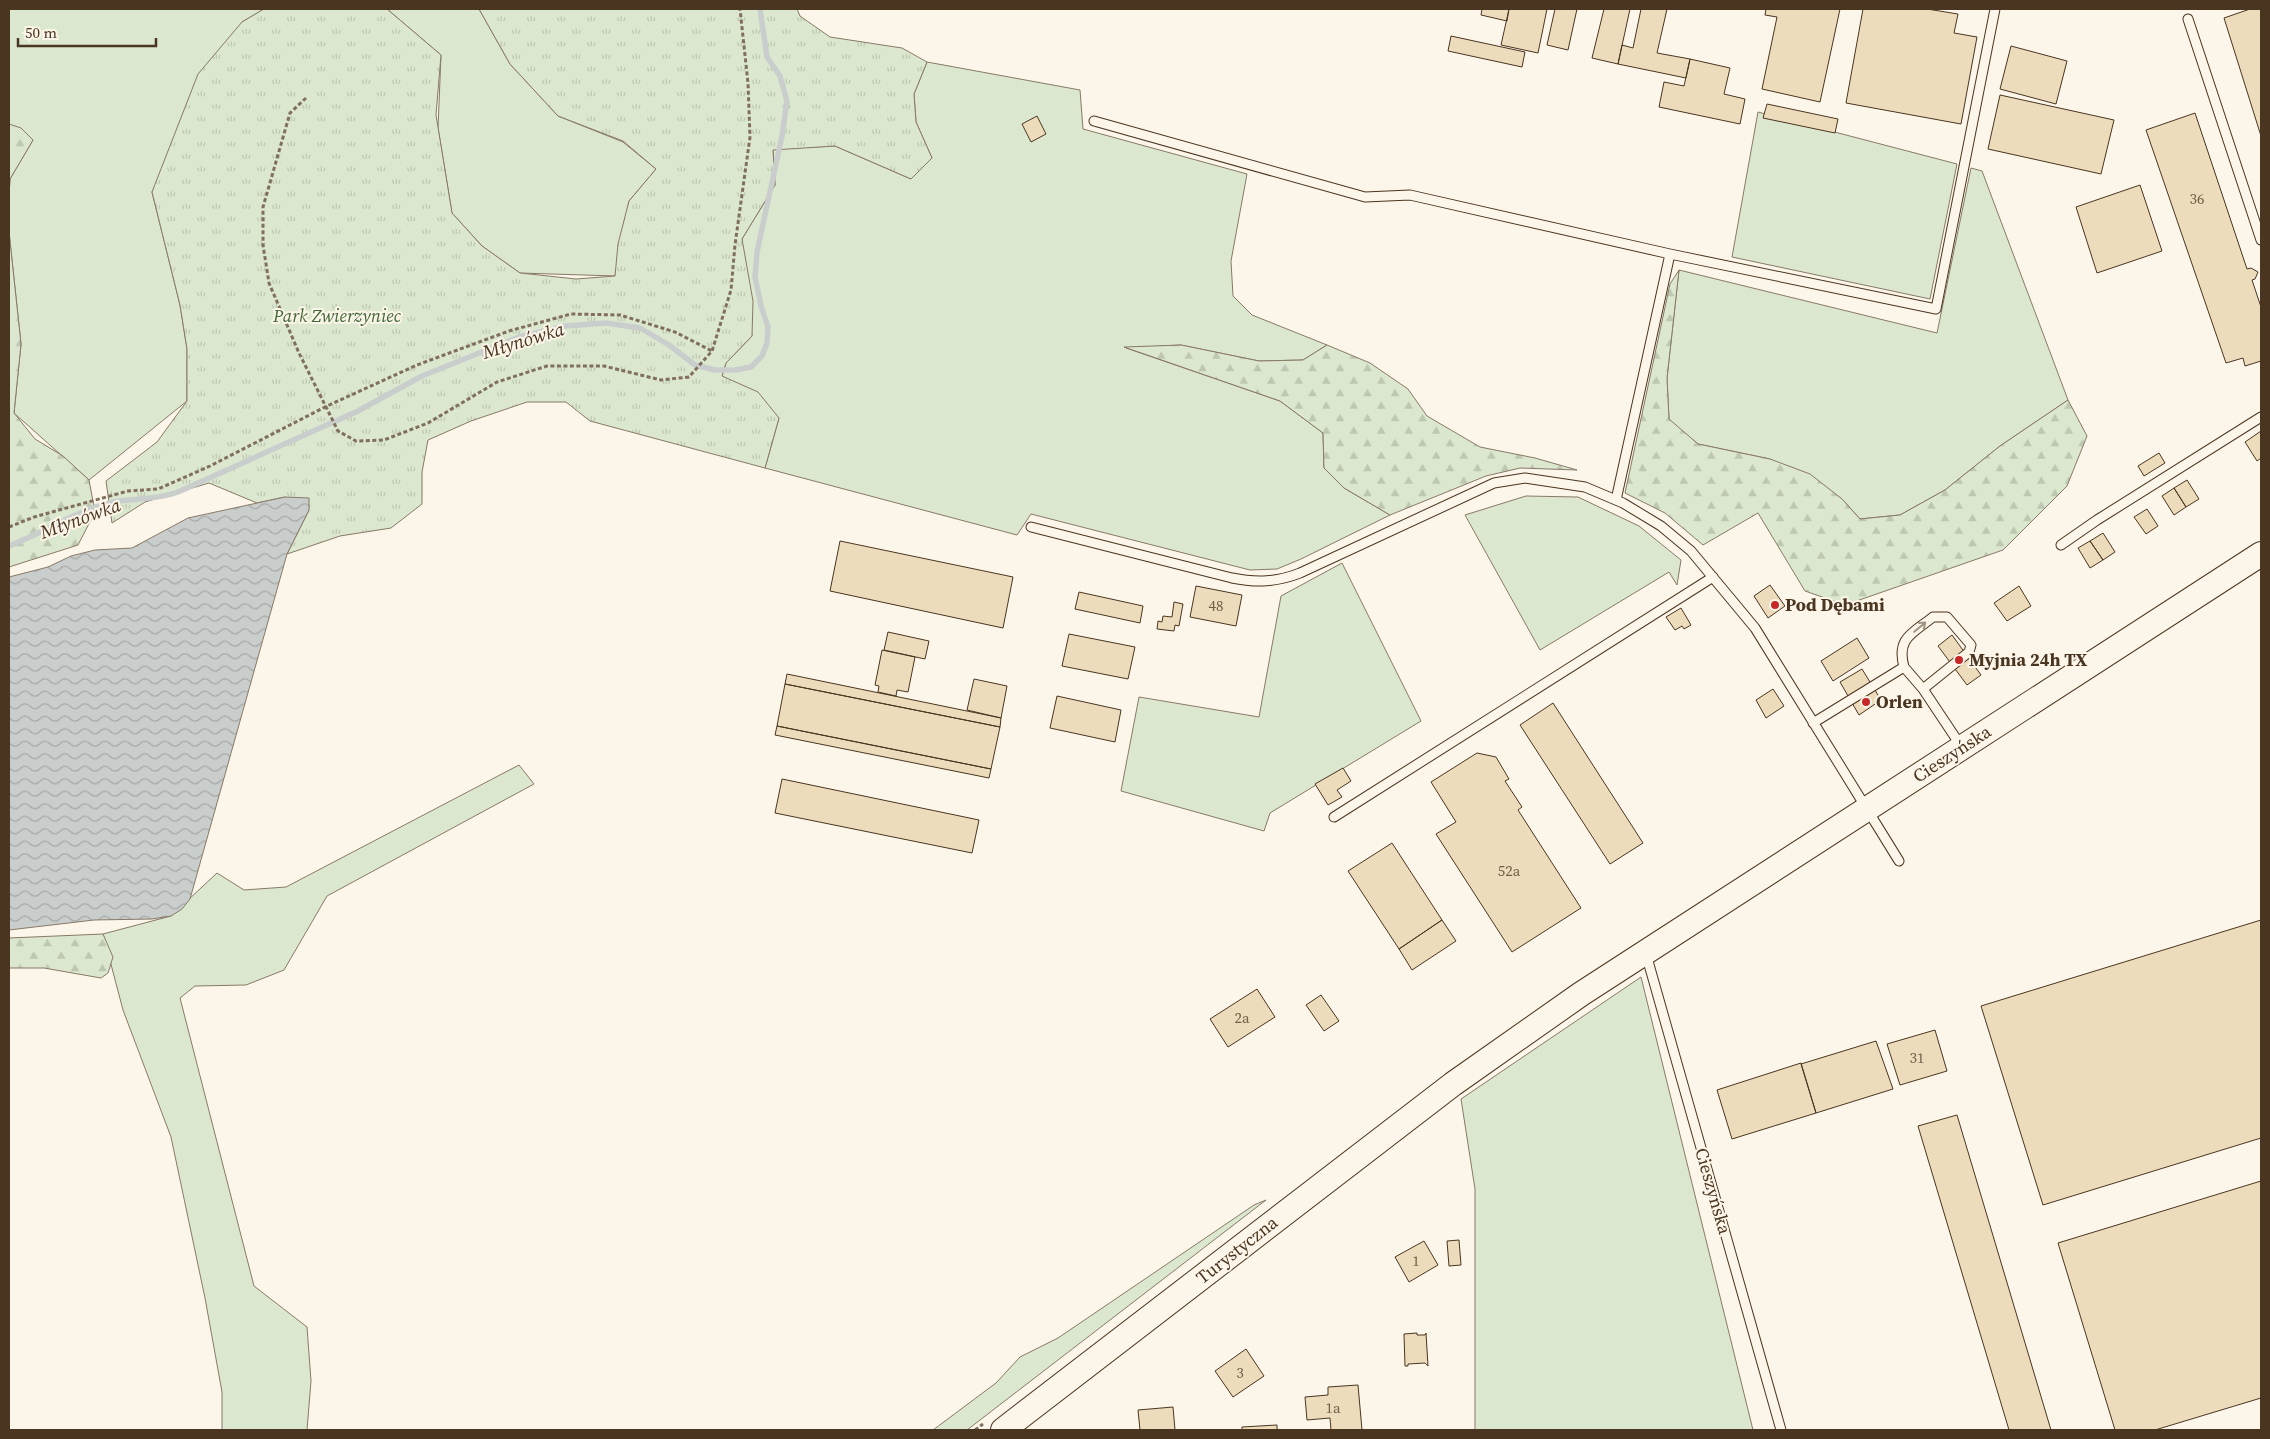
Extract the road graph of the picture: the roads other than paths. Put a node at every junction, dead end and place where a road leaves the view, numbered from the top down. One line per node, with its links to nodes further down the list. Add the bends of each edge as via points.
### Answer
1 (1995, 9): 5 (lane, via 1936,309)
2 (2188, 19): 4 (lane)
3 (1094, 121): 5 (lane, via 1365,197 1410,195)
4 (2261, 240)
5 (1670, 254): 7 (lane)
6 (2261, 417): 9 (lane)
7 (1616, 500): 8 (lane, via 1585,487 1525,478 1509,479 1494,483 1300,573 1266,582 1232,578); 11 (lane, via 1661,526)
8 (1031, 527)
9 (2061, 545)
10 (2261, 554): 15 (main road, Cieszyńska)
11 (1714, 577): 14 (lane, via 1755,628); 17 (lane)
12 (1904, 667): 13 (lane); 13 (lane, one-way to 13, via 1900,654 1902,644 1933,617 1947,617 1971,646 1970,652); 14 (lane)
13 (1924, 689): 15 (lane)
14 (1813, 723): 16 (lane)
15 (1962, 747): 16 (main road, Cieszyńska)
16 (1866, 809): 18 (lane); 19 (main road, Cieszyńska)
17 (1334, 817)
18 (1899, 861)
19 (1644, 954): 20 (main road, Cieszyńska); 22 (lane, Cieszyńska)
20 (1471, 1071): 21 (main road, Turystyczna)
21 (1003, 1430)
22 (1781, 1430)

